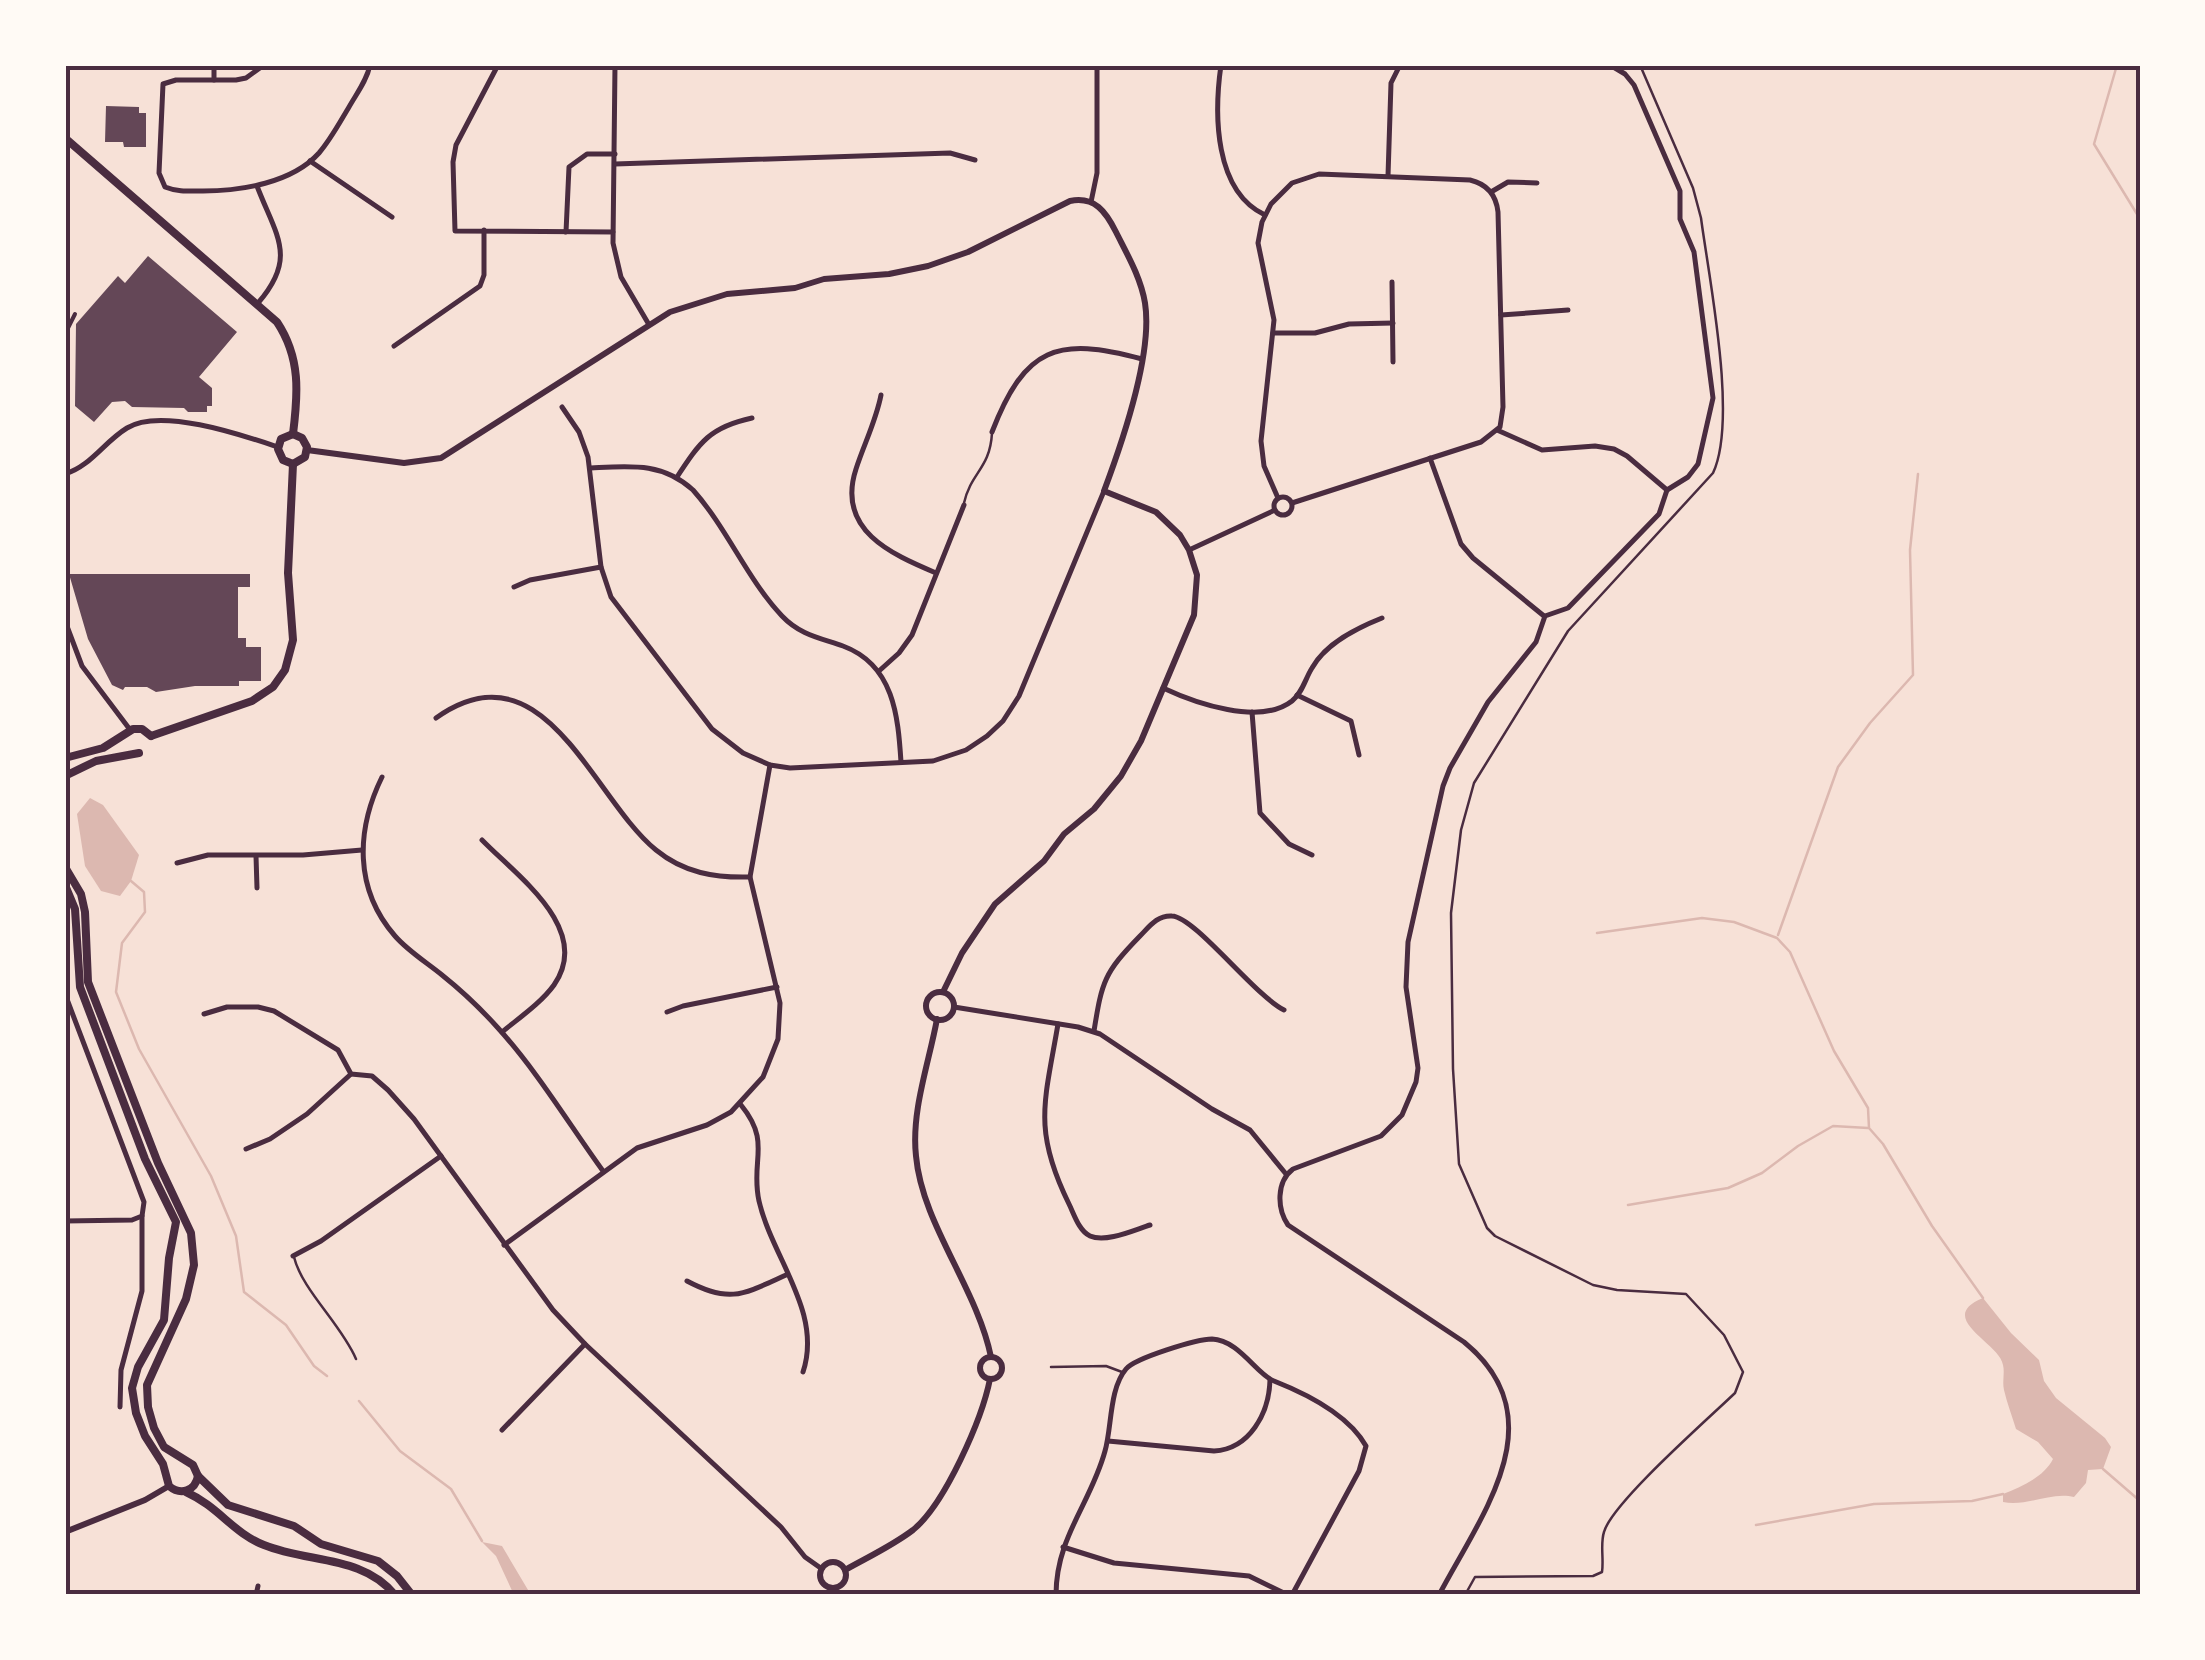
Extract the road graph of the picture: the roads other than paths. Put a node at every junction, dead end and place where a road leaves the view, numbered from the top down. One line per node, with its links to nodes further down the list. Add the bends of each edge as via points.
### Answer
1 (214, 65): 10 (street)
2 (264, 65): 10 (street, via 246,78)
3 (370, 65): 14 (street, via 337,128)
4 (498, 65): 23 (street, via 454,150 455,231)
5 (615, 65): 12 (street)
6 (1097, 65): 20 (street)
7 (1221, 65): 21 (street, via 1225,161 1239,198)
8 (1610, 65): 51 (street, via 1634,85 1676,176 1680,219 1697,272 1712,411 1695,469)
9 (1397, 66): 16 (street)
10 (214, 80): 18 (street, via 162,84 161,183 176,190)
11 (65, 138): 27 (main road)
12 (615, 154): 15 (street); 24 (street, via 587,154 569,167)
13 (975, 160): 15 (street, via 950,153)
14 (310, 161): 18 (street); 22 (street)
15 (616, 164): 25 (street)
16 (1388, 176): 19 (street, via 1470,180); 21 (street, via 1306,177 1280,193)
17 (1537, 183): 19 (street, via 1508,182)
18 (257, 186): 27 (street, via 282,259 279,276)
19 (1492, 192): 30 (street)
20 (1091, 202): 31 (street, via 1061,204 928,266 727,294); 35 (street, via 1108,216 1143,293)
21 (1265, 215): 33 (street, via 1258,243)
22 (392, 217)
23 (484, 230): 24 (street); 34 (street, via 480,286)
24 (566, 232): 25 (street)
25 (613, 232): 31 (street, via 618,270)
26 (1392, 282): 32 (street)
27 (258, 303): 43 (main road, via 293,353)
28 (1568, 310): 30 (street)
29 (75, 314): 37 (street, via 68,324)
30 (1501, 315): 41 (street)
31 (648, 323): 45 (street, via 441,458 404,463)
32 (1392, 323): 33 (street); 36 (street)
33 (1274, 333): 53 (street, via 1261,441)
34 (394, 346)
35 (1142, 359): 42 (street, via 1087,346 1046,356 1013,384); 52 (street)
36 (1393, 362)
37 (65, 383)
38 (881, 395): 59 (street, via 854,474 856,512 881,547)
39 (562, 407): 48 (street)
40 (752, 418): 50 (street, via 708,435)
41 (1498, 430): 46 (street); 51 (street, via 1542,450 1614,449)
42 (992, 432): 55 (lane, via 988,459)
43 (293, 434): 44 (main road); 45 (main road)
44 (278, 447): 47 (main road); 49 (street, via 172,420 147,420 127,427)
45 (307, 450): 47 (main road)
46 (1430, 458): 54 (street); 61 (street, via 1467,552)
47 (293, 464): 70 (main road, via 293,640 285,670 250,702)
48 (591, 468): 50 (street, via 642,466); 58 (street)
49 (65, 474)
50 (677, 477): 64 (street, via 707,506 782,617 803,633 854,651)
51 (1667, 490): 61 (street, via 1658,514 1568,608)
52 (1104, 491): 57 (street, via 1156,512); 73 (street, via 1003,721 956,754)
53 (1278, 498): 54 (street); 56 (street)
54 (1292, 503): 56 (street, via 1285,515)
55 (964, 504): 59 (street)
56 (1275, 510): 57 (street)
57 (1189, 550): 65 (street, via 1198,582 1196,608)
58 (601, 567): 60 (street); 74 (street, via 619,609 712,729)
59 (936, 573): 64 (street, via 912,635)
60 (514, 587)
61 (1544, 616): 104 (street, via 1536,642 1488,702 1443,786 1408,942 1406,986 1418,1073 1402,1115 1377,1138)
62 (1382, 618): 66 (street, via 1323,654)
63 (65, 621): 69 (street, via 82,666)
64 (879, 671): 73 (street, via 896,708)
65 (1163, 688): 67 (street); 89 (street, via 1121,776 996,904)
66 (1298, 695): 67 (street, via 1280,708); 71 (street, via 1351,722)
67 (1252, 712): 80 (street, via 1260,813 1289,844)
68 (436, 718): 83 (street, via 484,699 534,710 558,729 656,850 700,873)
69 (129, 733): 70 (main road, via 142,728); 70 (main road, via 128,748); 72 (main road)
70 (147, 746): 75 (main road)
71 (1359, 755)
72 (65, 758)
73 (901, 764): 74 (street)
74 (770, 765): 83 (street)
75 (65, 776)
76 (382, 777): 78 (street, via 367,811)
77 (482, 840): 97 (street, via 554,916 565,945 552,989)
78 (362, 850): 79 (street); 97 (street, via 369,891 392,933)
79 (256, 855): 81 (street); 85 (street)
80 (1312, 855)
81 (177, 863)
82 (65, 867): 123 (main road, via 85,912 88,982 190,1233 194,1264 186,1299 146,1395 160,1440)
83 (750, 877): 88 (street)
84 (65, 885): 124 (main road, via 74,909 80,987 176,1222 164,1320 132,1388 145,1436)
85 (256, 888)
86 (1171, 906): 87 (street)
87 (1171, 916): 92 (street); 98 (street, via 1155,922 1110,968)
88 (777, 988): 93 (street); 100 (street, via 776,1046 764,1077)
89 (943, 992): 91 (street); 95 (street, via 926,1003)
90 (65, 994): 105 (street, via 141,1192)
91 (954, 1007): 95 (street); 96 (street)
92 (1284, 1010)
93 (667, 1012)
94 (204, 1014): 99 (street, via 221,1008 274,1011 338,1050)
95 (937, 1020): 113 (street, via 916,1126 917,1167)
96 (1058, 1024): 98 (street); 107 (street, via 1044,1106 1054,1174 1088,1239)
97 (502, 1032): 103 (street)
98 (1094, 1032): 104 (street, via 1250,1130)
99 (351, 1074): 101 (street, via 306,1114); 102 (street, via 382,1083)
100 (741, 1105): 103 (street, via 707,1125 637,1148); 110 (street, via 758,1130 758,1196)
101 (246, 1149)
102 (441, 1156): 108 (street); 109 (street)
103 (603, 1171): 108 (street)
104 (1286, 1174): 139 (street, via 1286,1222 1470,1347 1502,1392 1510,1423 1504,1469)
105 (142, 1216): 106 (street); 120 (street, via 142,1291 121,1370)
106 (65, 1221)
107 (1150, 1226)
108 (504, 1245): 112 (street)
109 (293, 1256): 114 (lane)
110 (788, 1275): 111 (street, via 730,1296); 116 (street, via 808,1327)
111 (687, 1281)
112 (585, 1344): 121 (street); 130 (street)
113 (992, 1357): 118 (street, via 980,1368); 118 (street, via 1002,1368)
114 (356, 1358)
115 (1051, 1367): 117 (lane, via 1110,1366)
116 (803, 1372)
117 (1123, 1373): 119 (street, via 1137,1361 1213,1339); 122 (street)
118 (990, 1379): 131 (street, via 977,1423 932,1509 898,1541)
119 (1270, 1380): 122 (street, via 1266,1406 1250,1435 1231,1448); 138 (street, via 1341,1418 1366,1446)
120 (120, 1407)
121 (502, 1430)
122 (1107, 1442): 129 (street)
123 (182, 1460): 124 (main road); 125 (main road)
124 (166, 1472): 126 (main road)
125 (198, 1476): 127 (main road); 136 (main road, via 238,1510 378,1560)
126 (169, 1486): 127 (main road); 128 (street)
127 (186, 1492): 135 (main road, via 210,1503 254,1541 367,1572)
128 (65, 1532)
129 (1063, 1547): 137 (street); 138 (street, via 1114,1563 1249,1576)
130 (822, 1568): 131 (street, via 836,1562); 133 (street, via 822,1584)
131 (845, 1570): 133 (street, via 844,1584)
132 (258, 1586): 134 (street)
133 (834, 1592)
134 (256, 1595)
135 (396, 1595)
136 (412, 1595)
137 (1056, 1595)
138 (1290, 1595)
139 (1438, 1595)

